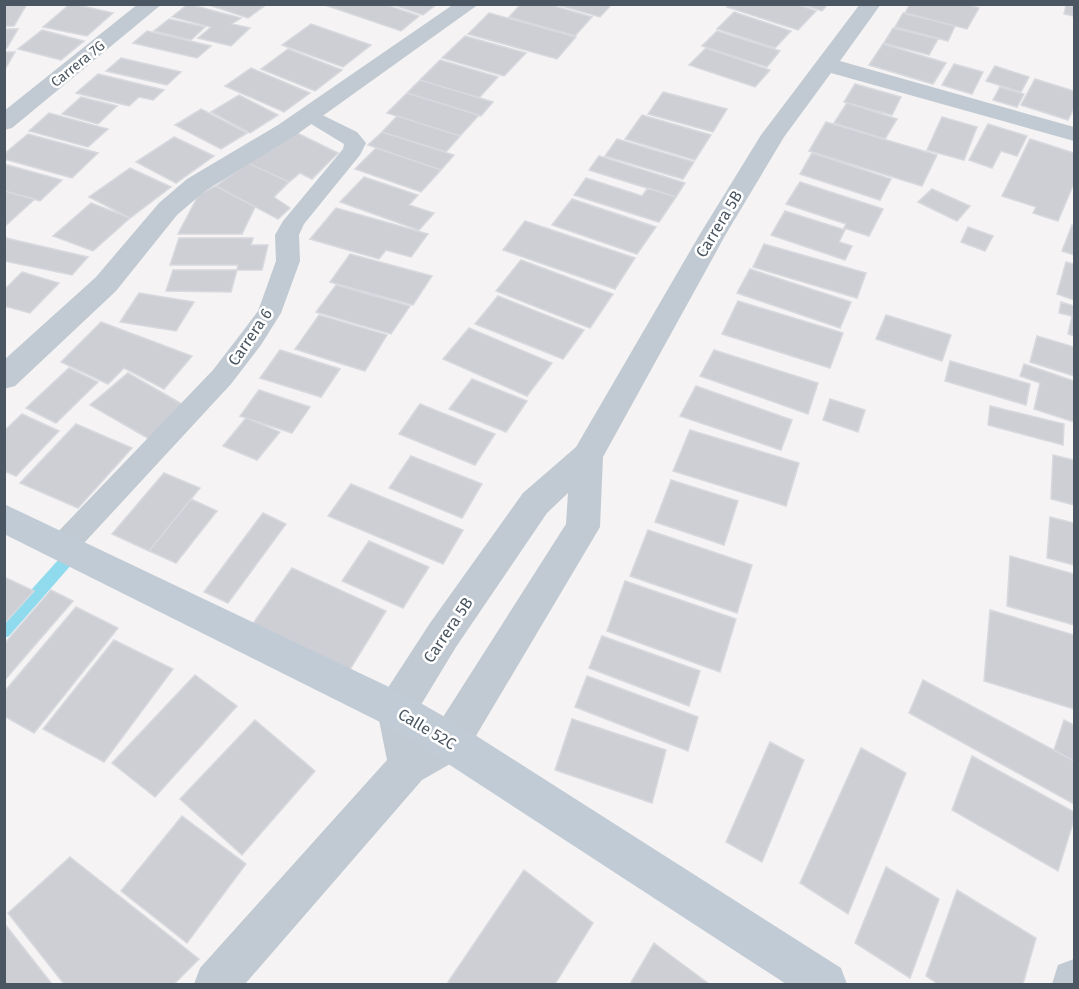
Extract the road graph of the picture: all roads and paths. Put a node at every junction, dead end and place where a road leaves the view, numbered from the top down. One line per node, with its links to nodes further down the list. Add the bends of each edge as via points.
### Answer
1 (152, 4): 6 (street, Carrera 7G)
2 (469, 4): 5 (street)
3 (872, 4): 4 (street, Carrera 5B)
4 (826, 64): 7 (street); 9 (street, Carrera 5B, via 773,135 712,234)
5 (310, 115): 8 (street, via 196,185 175,203 106,284); 11 (lane, Carrera 6, via 355,143 294,221 287,235 288,261 269,313 222,377)
6 (4, 123)
7 (1074, 134)
8 (4, 378)
9 (587, 456): 12 (street, Carrera 5B, via 535,503); 13 (street, Carrera 5B, via 583,527)
10 (4, 518): 11 (street, Calle 52C)
11 (63, 546): 12 (street, Calle 52C)
12 (396, 710): 13 (street, Calle 52C); 14 (street)
13 (450, 742): 14 (street, Carrera 5B); 16 (street, Calle 52C)
14 (408, 766): 15 (street, Carrera 5B)
15 (216, 984)
16 (825, 984)

